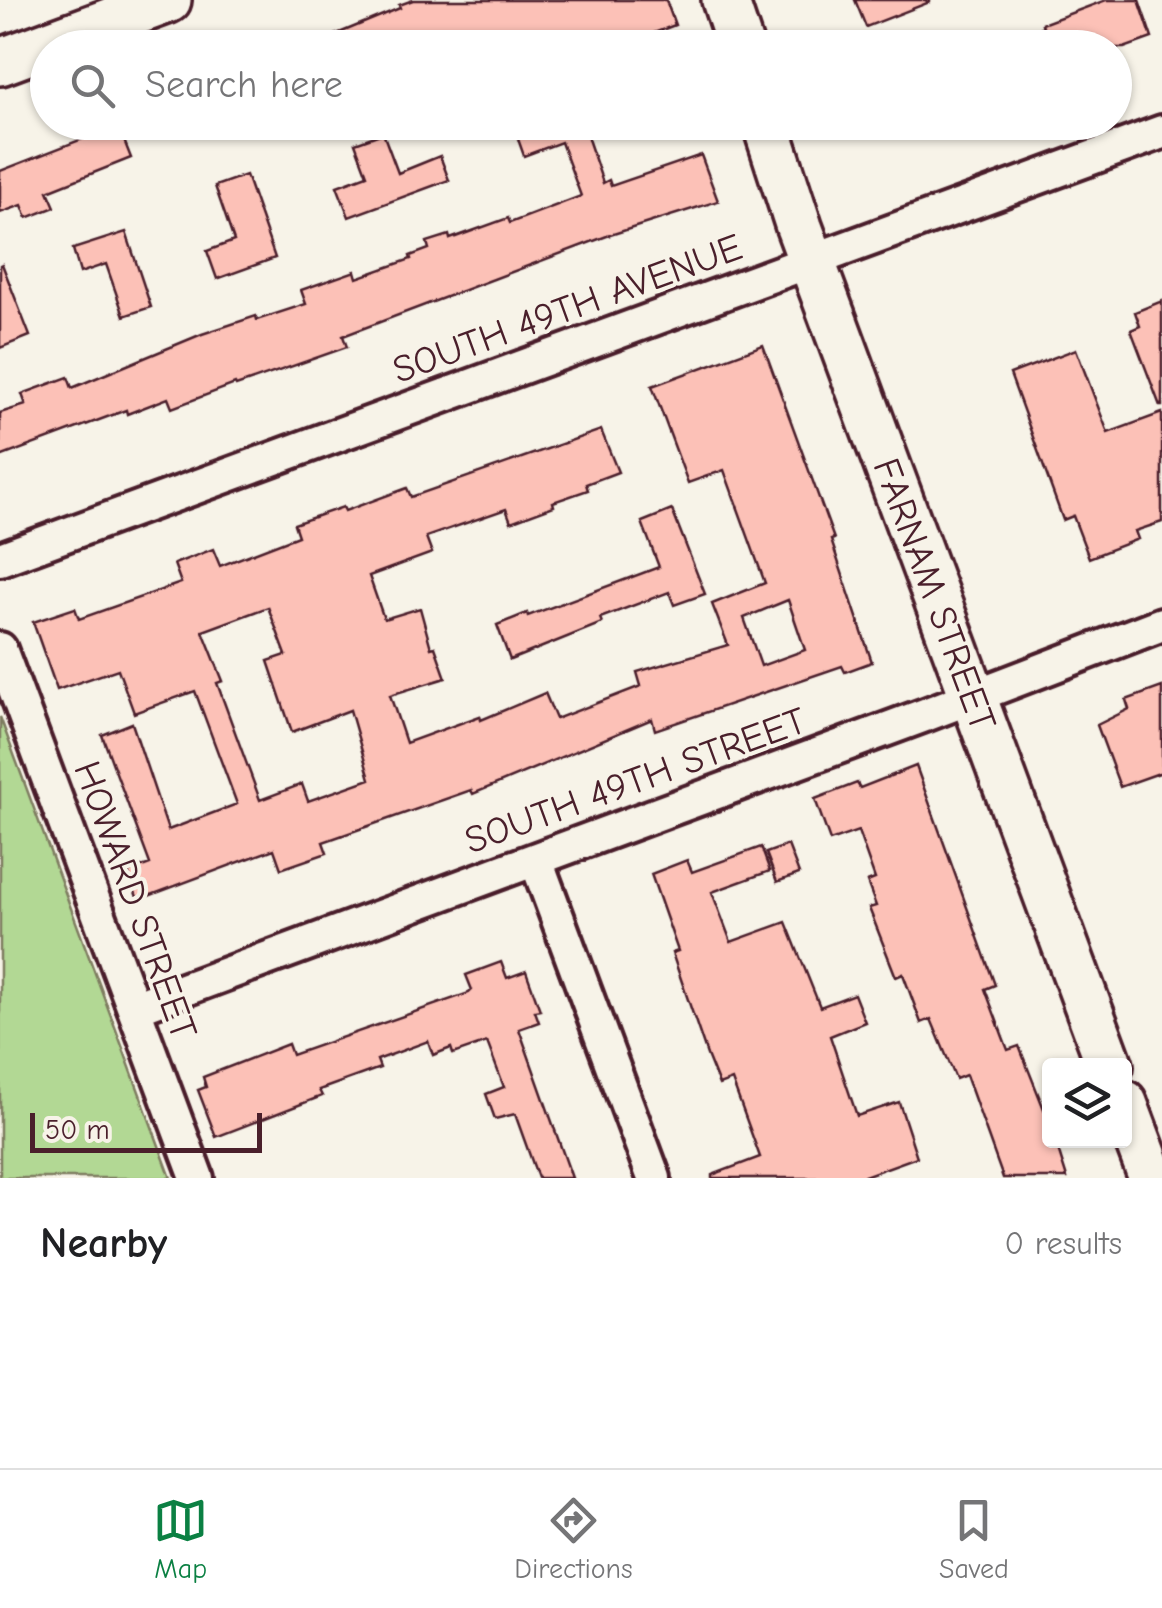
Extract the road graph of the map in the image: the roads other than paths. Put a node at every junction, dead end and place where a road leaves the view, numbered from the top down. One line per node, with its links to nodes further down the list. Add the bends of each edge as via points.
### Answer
1 (168, 0): 3 (main road)
2 (726, 0): 4 (main road)
3 (87, 30)
4 (735, 30)
5 (30, 51): 6 (main road)
6 (0, 62)
7 (1162, 132): 9 (street, SOUTH 49TH AVENUE)
8 (771, 140): 9 (main road, FARNAM STREET)
9 (812, 261): 10 (street, SOUTH 49TH AVENUE); 13 (main road, FARNAM STREET)
10 (0, 558)
11 (1162, 624): 13 (street, SOUTH 49TH STREET)
12 (0, 650): 15 (street, HOWARD STREET)
13 (973, 696): 14 (street, SOUTH 49TH STREET); 16 (main road, FARNAM STREET)
14 (536, 860): 15 (street, SOUTH 49TH STREET); 19 (street)
15 (134, 1008): 18 (street, HOWARD STREET)
16 (1107, 1058)
17 (1132, 1124): 20 (main road)
18 (197, 1178)
19 (654, 1178)
20 (1152, 1178)

